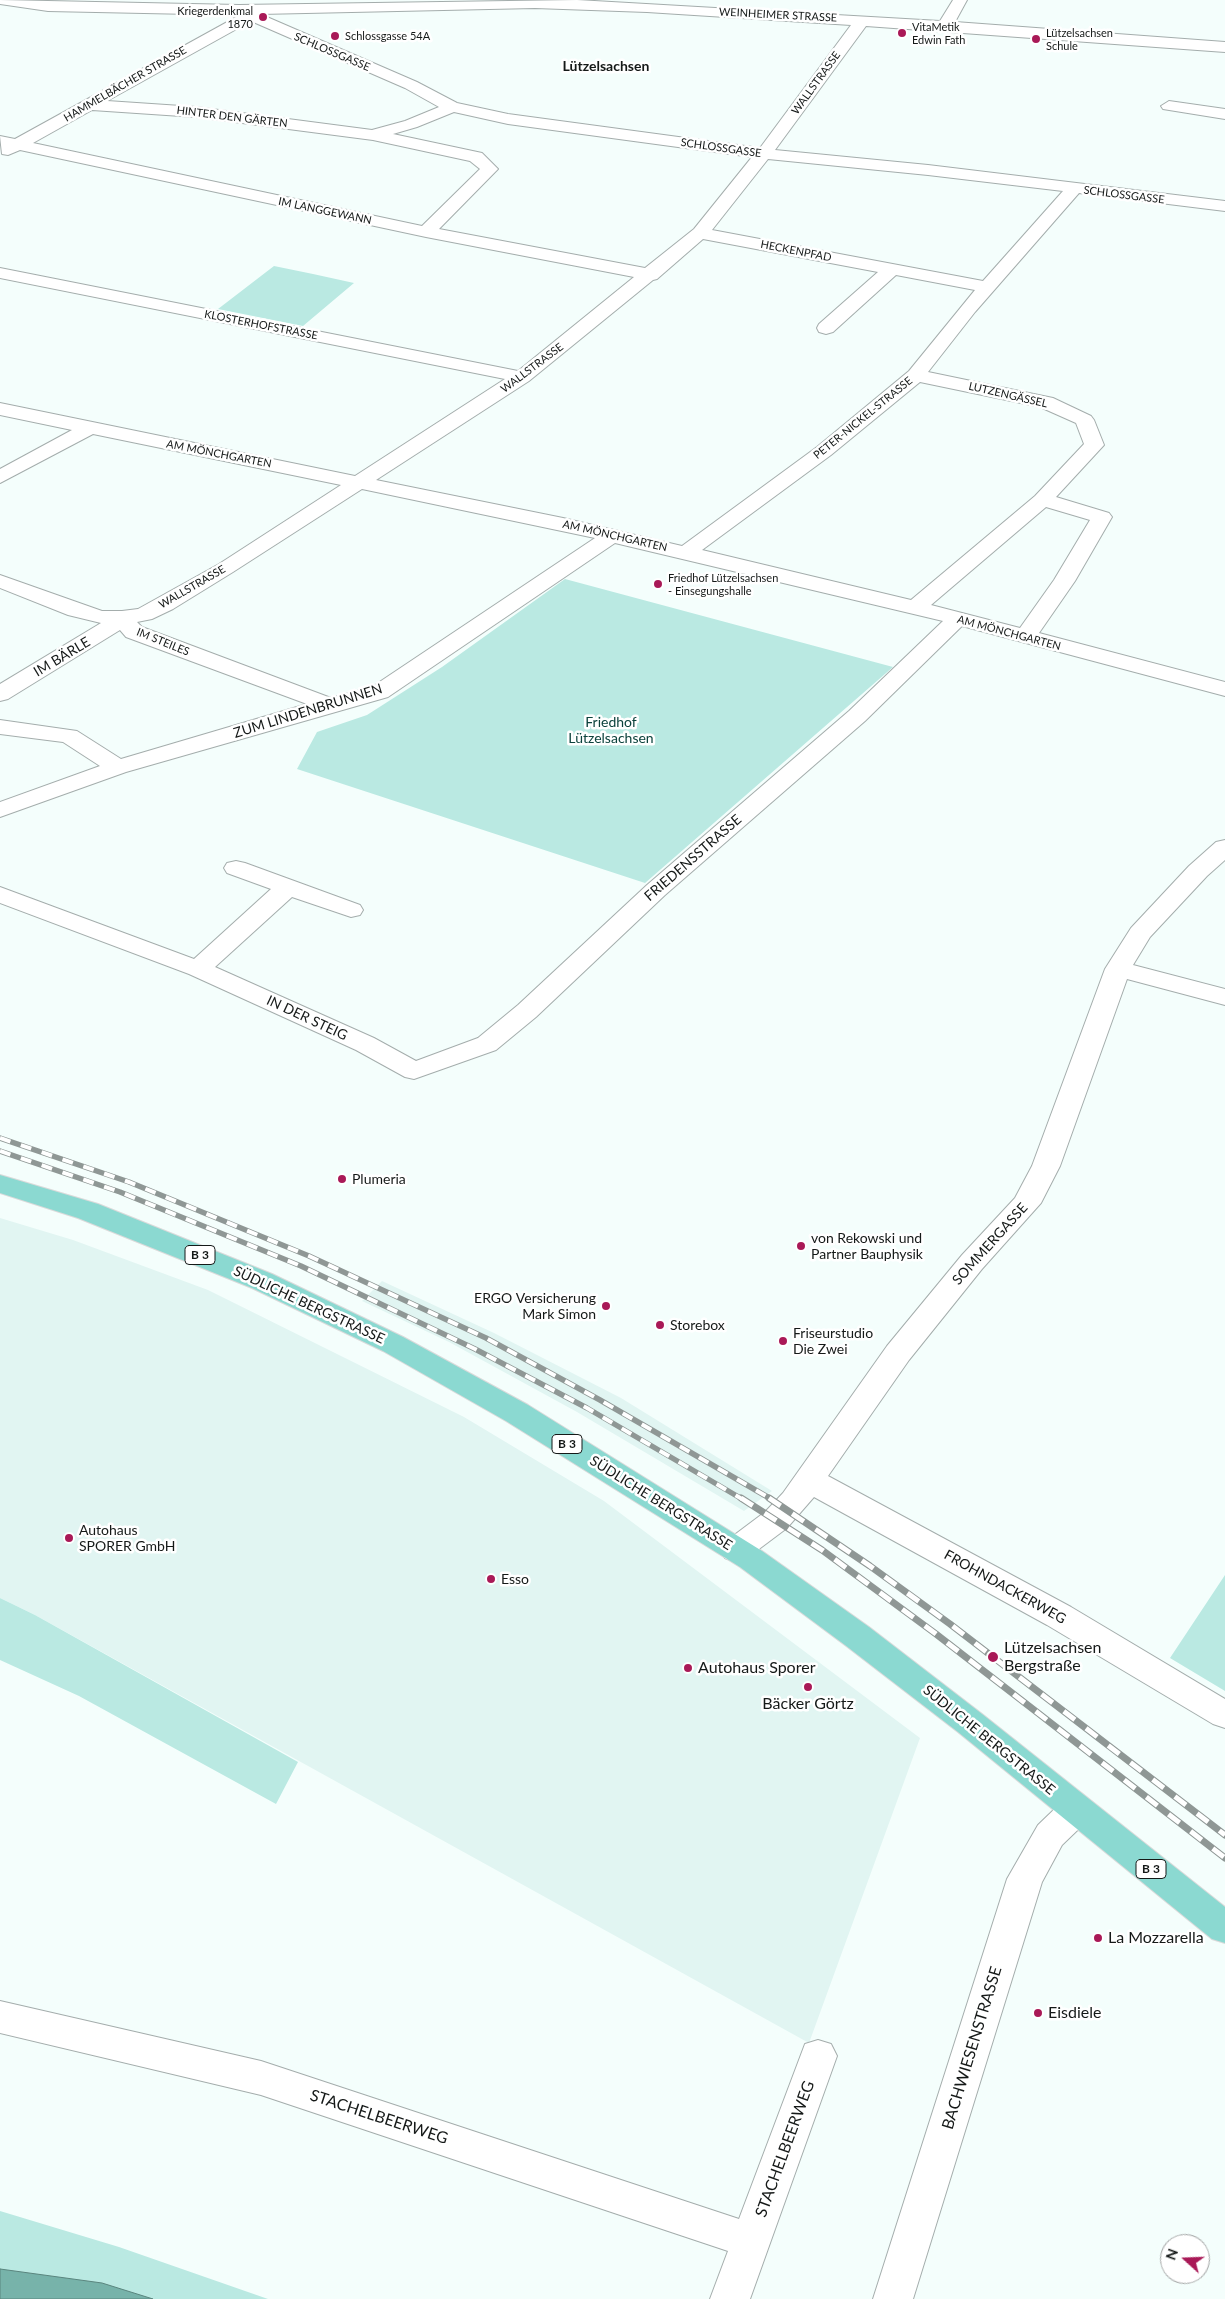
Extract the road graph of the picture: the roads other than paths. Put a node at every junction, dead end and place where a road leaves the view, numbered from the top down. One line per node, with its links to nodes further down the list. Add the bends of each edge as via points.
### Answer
1 (0, 0): 4 (street, WEINHEIMER STRASSE, via 48,6)
2 (960, 0): 6 (street)
3 (441, 2): 4 (street, WEINHEIMER STRASSE); 5 (street, WEINHEIMER STRASSE, via 572,4)
4 (245, 13): 8 (street, HAMMELBÄCHER STRASSE); 10 (street, SCHLOSSGASSE, via 411,85)
5 (862, 20): 6 (street, WEINHEIMER STRASSE); 14 (street, WALLSTRASSE)
6 (945, 26): 7 (street, WEINHEIMER STRASSE)
7 (1225, 47)
8 (90, 105): 12 (street, HINTER DEN GÄRTEN, via 196,112); 13 (street, HAMMELBÄCHER STRASSE)
9 (1169, 106): 11 (street)
10 (452, 107): 12 (street, HINTER DEN GÄRTEN, via 411,124); 14 (street, SCHLOSSGASSE, via 508,119)
11 (1225, 114)
12 (373, 134): 18 (street, HINTER DEN GÄRTEN, via 476,157 490,169)
13 (8, 144): 15 (street, HAMMELBÄCHER STRASSE); 18 (street, IM LANGGEWANN)
14 (764, 154): 16 (street, SCHLOSSGASSE, via 928,170); 19 (street, WALLSTRASSE)
15 (0, 156)
16 (1074, 189): 17 (street, SCHLOSSGASSE); 23 (street, PETER-NICKEL-STRASSE)
17 (1225, 206)
18 (426, 232): 22 (street, IM LANGGEWANN)
19 (700, 233): 20 (street, HECKENPFAD); 22 (street, WALLSTRASSE)
20 (892, 269): 23 (street, HECKENPFAD); 24 (street)
21 (0, 273): 26 (street, KLOSTERHOFSTRASSE)
22 (651, 275): 26 (street, WALLSTRASSE)
23 (988, 287): 25 (street, PETER-NICKEL-STRASSE)
24 (826, 328)
25 (916, 375): 31 (street, LUTZENGÄSSEL, via 1046,402 1084,420 1094,445); 33 (street, PETER-NICKEL-STRASSE, via 824,451)
26 (522, 378): 30 (street, WALLSTRASSE)
27 (0, 409): 28 (street, AM MÖNCHGARTEN)
28 (88, 428): 29 (street); 30 (street, AM MÖNCHGARTEN)
29 (0, 478)
30 (362, 481): 32 (street, AM MÖNCHGARTEN); 36 (street, WALLSTRASSE, via 165,604 144,614)
31 (1042, 500): 35 (street, LUTZENGÄSSEL); 38 (street, via 1102,517 1064,581)
32 (611, 536): 33 (street, AM MÖNCHGARTEN); 41 (street, ZUM LINDENBRUNNEN, via 380,692)
33 (685, 552): 35 (street, AM MÖNCHGARTEN)
34 (0, 581): 36 (street, IM STEILES, via 76,610 101,617)
35 (915, 607): 37 (street, AM MÖNCHGARTEN)
36 (122, 618): 40 (street, IM BÄRLE); 41 (street, IM STEILES, via 134,632)
37 (957, 619): 38 (street, AM MÖNCHGARTEN); 53 (street, FRIEDENSSTRASSE, via 857,716 656,890 527,1011 487,1044)
38 (1025, 637): 39 (street, AM MÖNCHGARTEN)
39 (1225, 689)
40 (0, 694)
41 (329, 705): 43 (street, ZUM LINDENBRUNNEN)
42 (0, 727): 43 (street, via 69,736)
43 (118, 767): 44 (street, ZUM LINDENBRUNNEN)
44 (0, 810)
45 (1225, 847): 51 (street, SOMMERGASSE, via 1140,933)
46 (236, 868): 47 (street)
47 (288, 887): 49 (street); 50 (street)
48 (0, 894): 50 (street, IN DER STEIG)
49 (352, 910)
50 (198, 969): 53 (street, IN DER STEIG, via 365,1044)
51 (1118, 969): 52 (street); 55 (street, SOMMERGASSE, via 1046,1166 1027,1203 972,1262 898,1354)
52 (1225, 997)
53 (414, 1071)
54 (0, 1184): 56 (main road, SÜDLICHE BERGSTRASSE / B 3, via 88,1211 148,1234 262,1281 393,1344 517,1412)
55 (809, 1480): 56 (street, SOMMERGASSE, via 794,1501); 57 (street, FROHNDACKERWEG, via 1059,1616)
56 (744, 1554): 58 (main road, SÜDLICHE BERGSTRASSE / B 3, via 872,1647)
57 (1225, 1715)
58 (1076, 1810): 59 (main road, SÜDLICHE BERGSTRASSE / B 3); 64 (street, BACHWIESENSTRASSE, via 1050,1835 1025,1880)
59 (1225, 1928)
60 (0, 2017): 62 (street, STACHELBEERWEG, via 261,2078)
61 (818, 2056): 62 (street, STACHELBEERWEG)
62 (751, 2241): 63 (street, STACHELBEERWEG)
63 (730, 2299)
64 (894, 2299)

